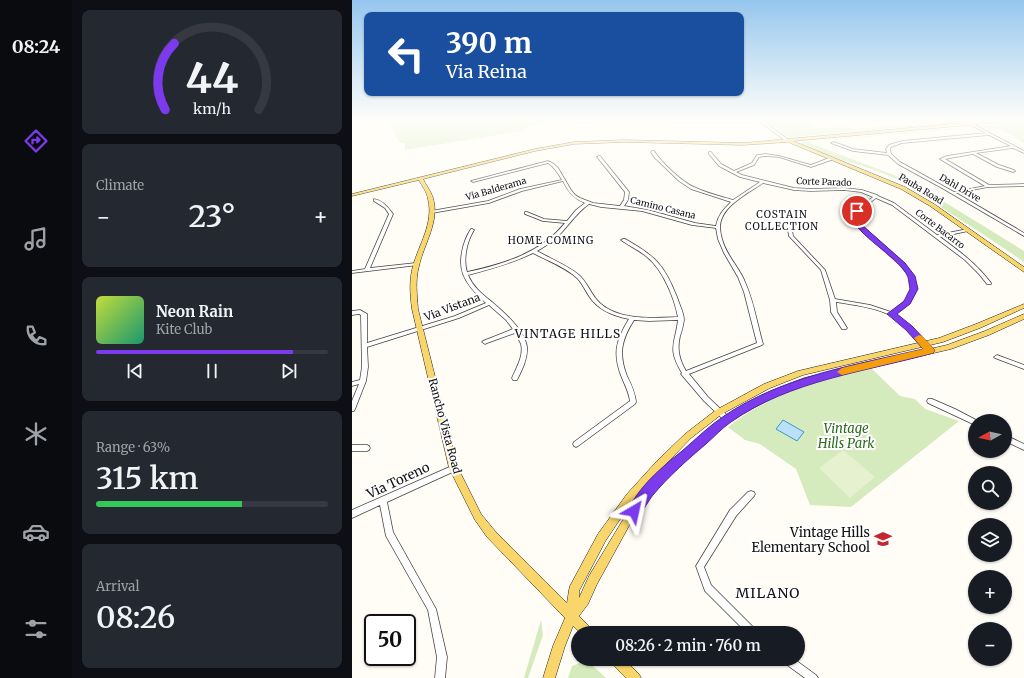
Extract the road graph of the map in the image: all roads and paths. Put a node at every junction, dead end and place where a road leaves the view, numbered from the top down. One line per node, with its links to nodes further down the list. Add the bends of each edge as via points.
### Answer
1 (532, 151): 14 (main road)
2 (812, 151): 11 (main road, Pauba Road)
3 (859, 151): 9 (street)
4 (888, 151): 9 (street)
5 (988, 151): 8 (street)
6 (653, 152): 25 (street, via 680,180 692,188)
7 (710, 153): 13 (street, Corte Parado, via 720,165)
8 (973, 153): 12 (street); 19 (street, via 942,159)
9 (889, 154): 20 (street, Dahl Drive, via 899,163)
10 (599, 157): 26 (street, via 628,192)
11 (830, 158): 13 (street, via 811,166 787,158 758,156 753,164); 33 (main road, Pauba Road, via 903,188)
12 (1013, 171)
13 (734, 172): 17 (street, Corte Parado)
14 (420, 178): 21 (main road); 27 (main road, via 431,200)
15 (564, 180): 16 (street, Camino Casana, via 554,165 548,162); 24 (street, Camino Casana, via 572,194); 27 (street, Via Balderama, via 521,190 489,202)
16 (473, 181)
17 (762, 182): 22 (street, Corte Parado, via 794,189 862,191); 25 (street)
18 (1024, 185): 19 (street)
19 (988, 186): 20 (street)
20 (953, 193): 34 (street, Dahl Drive)
21 (352, 195)
22 (876, 196): 35 (street, Corte Bacarro, via 893,204); 48 (street, via 857,211 855,219 859,226 902,264 911,276 914,289 907,303)
23 (375, 200): 39 (street, via 386,206 391,214)
24 (589, 202): 26 (street, Camino Casana); 30 (street, via 579,208)
25 (734, 202): 31 (street, via 719,218)
26 (622, 206): 31 (street, Camino Casana, via 693,224)
27 (432, 212): 38 (main road, Rancho Vista Road)
28 (526, 213): 30 (street, via 543,220)
29 (788, 218): 44 (street, via 791,236 823,270)
30 (568, 222): 37 (street, via 552,239)
31 (716, 226): 61 (street, via 719,241 744,285 760,344)
32 (472, 230): 42 (street, via 466,238 463,260)
33 (967, 230): 35 (street); 40 (main road, Pauba Road)
34 (1024, 235)
35 (936, 236): 43 (street, Corte Bacarro, via 967,259 982,273)
36 (623, 240): 51 (street, via 645,252 660,265 669,282)
37 (533, 252): 42 (street, via 494,267); 50 (street, via 576,275 598,304 614,313)
38 (416, 264): 39 (street); 53 (main road, Rancho Vista Road, via 413,292)
39 (367, 270): 41 (street)
40 (1024, 270)
41 (352, 272)
42 (465, 274): 45 (street, via 470,284)
43 (989, 284)
44 (833, 300): 48 (street, via 856,303); 52 (street, via 834,312)
45 (490, 303): 53 (street, Via Vistana); 54 (street, via 506,316)
46 (1024, 306): 56 (main road, via 954,335)
47 (352, 313): 57 (street, via 364,314)
48 (891, 314): 56 (street)
49 (1024, 316): 58 (main road, via 963,342)
50 (632, 318): 51 (street); 71 (street, via 622,334 618,352 633,402)
51 (681, 318): 61 (street, via 676,341 676,358)
52 (844, 328)
53 (420, 329): 57 (street, Via Vistana); 75 (main road, Rancho Vista Road)
54 (516, 330): 55 (street); 62 (street, via 524,344 523,360)
55 (485, 342)
56 (924, 344): 58 (street); 67 (main road, via 801,373 767,386)
57 (364, 346): 63 (street)
58 (930, 350): 68 (main road, via 807,380 774,393)
59 (997, 357): 60 (street)
60 (1024, 367)
61 (684, 374): 67 (street)
62 (515, 378)
63 (363, 381): 64 (street); 66 (street)
64 (352, 384)
65 (930, 401): 69 (street)
66 (352, 409)
67 (719, 412): 68 (street); 79 (main road, via 688,436 630,497 602,537 574,590)
68 (727, 419): 79 (main road, via 670,468 648,492 624,526 584,600)
69 (968, 419)
70 (1012, 441): 72 (street)
71 (576, 444)
72 (1024, 447)
73 (352, 448): 74 (street)
74 (367, 448)
75 (454, 468): 77 (street, Via Toreno); 79 (main road, Rancho Vista Road, via 478,518 490,534)
76 (751, 494): 81 (street, via 733,513 700,566 708,588)
77 (384, 500): 78 (street, Via Toreno); 84 (street, via 389,533 432,609 442,657)
78 (352, 514)
79 (571, 617): 80 (main road, Rancho Vista Road); 85 (main road)
80 (581, 626)
81 (746, 626)
82 (622, 666): 86 (main road)
83 (796, 666): 87 (street)
84 (440, 678)
85 (549, 678)
86 (635, 678)
87 (813, 678)

